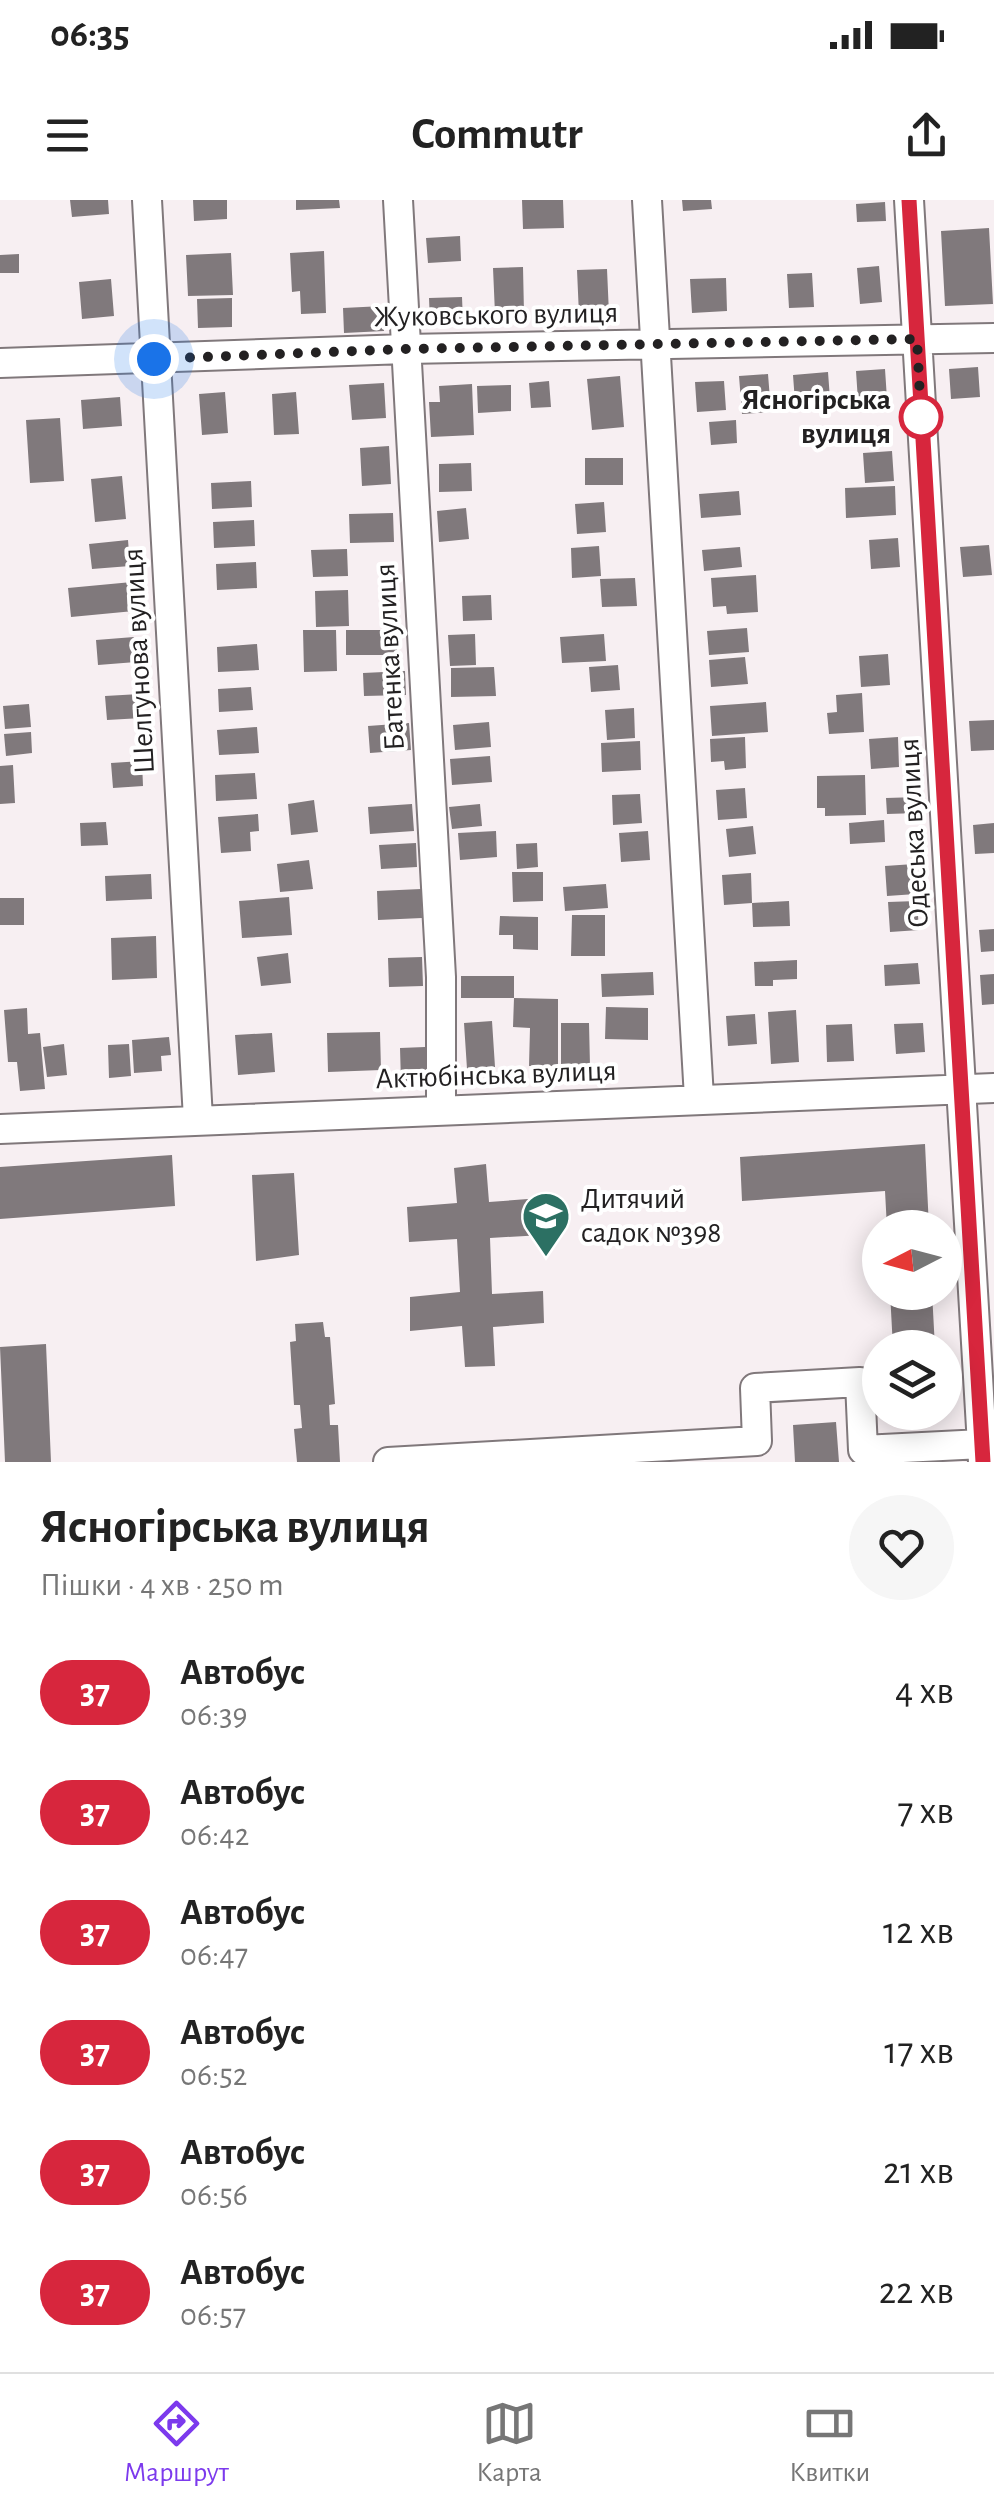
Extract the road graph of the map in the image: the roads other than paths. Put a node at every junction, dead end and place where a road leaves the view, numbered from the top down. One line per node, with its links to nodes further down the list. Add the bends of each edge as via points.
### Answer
1 (147, 200): 9 (street, Шелгунова вулиця)
2 (398, 200): 8 (street, Батенка вулиця)
3 (647, 200): 7 (street)
4 (909, 200): 6 (street, Одеська вулиця)
5 (994, 338): 6 (street, Жуковського вулиця)
6 (917, 339): 7 (street, Жуковського вулиця); 11 (street, Одеська вулиця)
7 (656, 344): 8 (street, Жуковського вулиця); 13 (street)
8 (406, 349): 9 (street, Жуковського вулиця); 14 (street, Батенка вулиця, via 441,977)
9 (154, 359): 10 (street, Жуковського вулиця); 15 (street, Шелгунова вулиця)
10 (0, 363)
11 (962, 1088): 12 (street, Актюбінська вулиця); 13 (street, Актюбінська вулиця); 17 (street, Одеська вулиця)
12 (994, 1088)
13 (699, 1098): 14 (street, Актюбінська вулиця)
14 (441, 1110): 15 (street, Актюбінська вулиця)
15 (198, 1119): 16 (street, Актюбінська вулиця)
16 (0, 1129)
17 (982, 1453): 18 (street, via 863,1450 860,1382 755,1388 757,1441)
18 (388, 1462)

